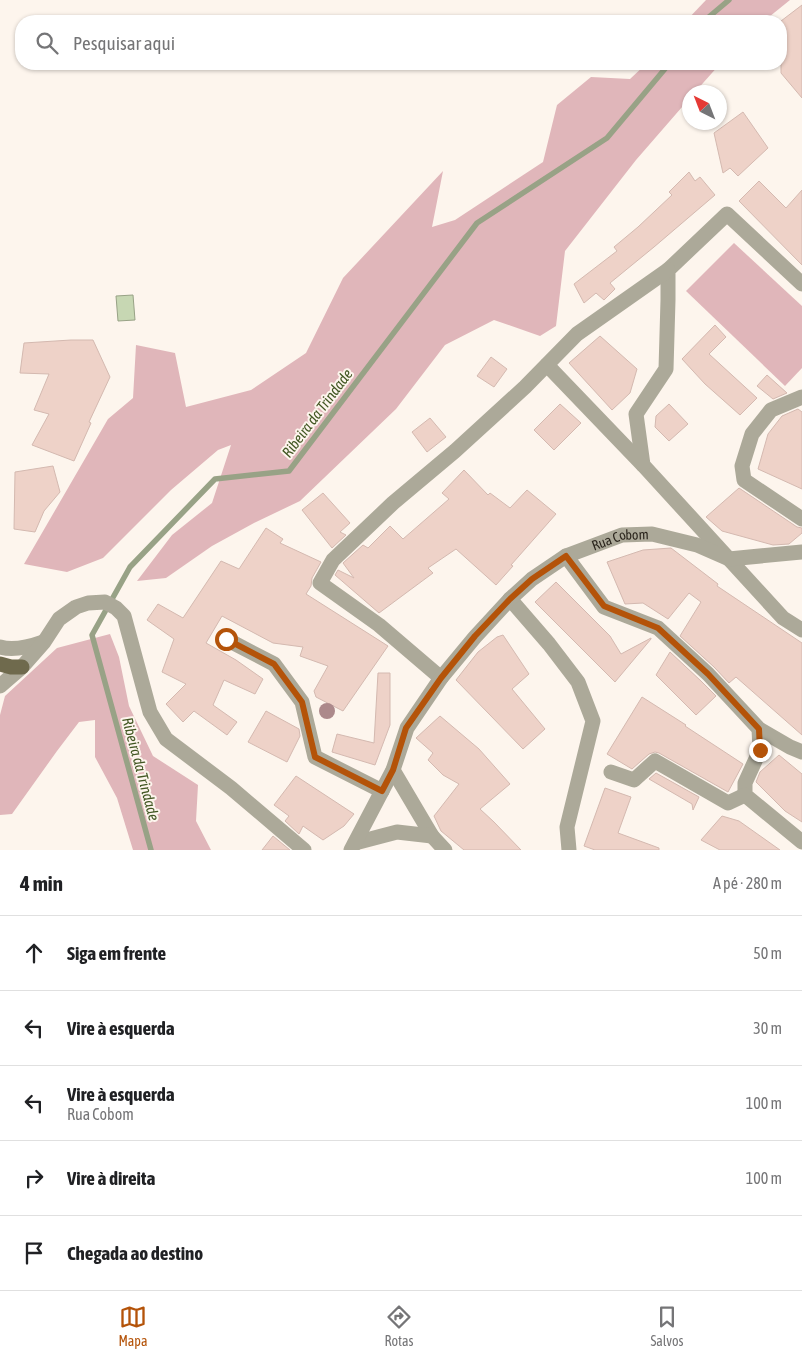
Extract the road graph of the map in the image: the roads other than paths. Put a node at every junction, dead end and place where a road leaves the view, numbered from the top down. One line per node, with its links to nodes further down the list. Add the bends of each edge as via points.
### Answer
1 (668, 270): 2 (street, via 727,214); 3 (street, via 577,334); 5 (street, via 666,369 636,414)
2 (802, 284)
3 (547, 365): 5 (street); 17 (street, via 525,388 392,503 333,560 320,583 379,625)
4 (802, 397): 6 (street, via 771,410 752,434 742,466 744,480)
5 (643, 465): 9 (street)
6 (802, 519)
7 (802, 552): 9 (street)
8 (566, 556): 9 (street, Rua Cobom, via 622,536 652,534 697,544); 10 (street, Rua Cobom); 19 (street, via 604,606 658,628 708,674)
9 (729, 559): 11 (street, via 783,618)
10 (510, 599): 17 (street, Rua Cobom); 30 (street, via 578,682 592,721 566,827)
11 (802, 630)
12 (226, 639): 23 (street, via 274,664 302,702 315,757)
13 (44, 642): 14 (street, via 19,649); 16 (street); 28 (street, via 59,620 76,607 105,602 116,608 124,616 150,712 166,739 231,788)
14 (0, 647)
15 (0, 664): 16 (main road)
16 (22, 666): 18 (street)
17 (441, 678): 21 (street, Rua Cobom, via 406,728)
18 (0, 686)
19 (759, 729): 20 (street); 24 (street, via 760,750 745,782)
20 (802, 752)
21 (393, 770): 23 (street, Rua Cobom); 25 (street)
22 (611, 772): 24 (street, via 634,780 655,761 728,803)
23 (382, 791): 27 (street, Rua Cobom)
24 (745, 795): 26 (street)
25 (432, 836): 27 (street, via 397,832); 29 (street)
26 (802, 842)
27 (353, 847)
28 (304, 850)
29 (445, 850)
30 (569, 850)

